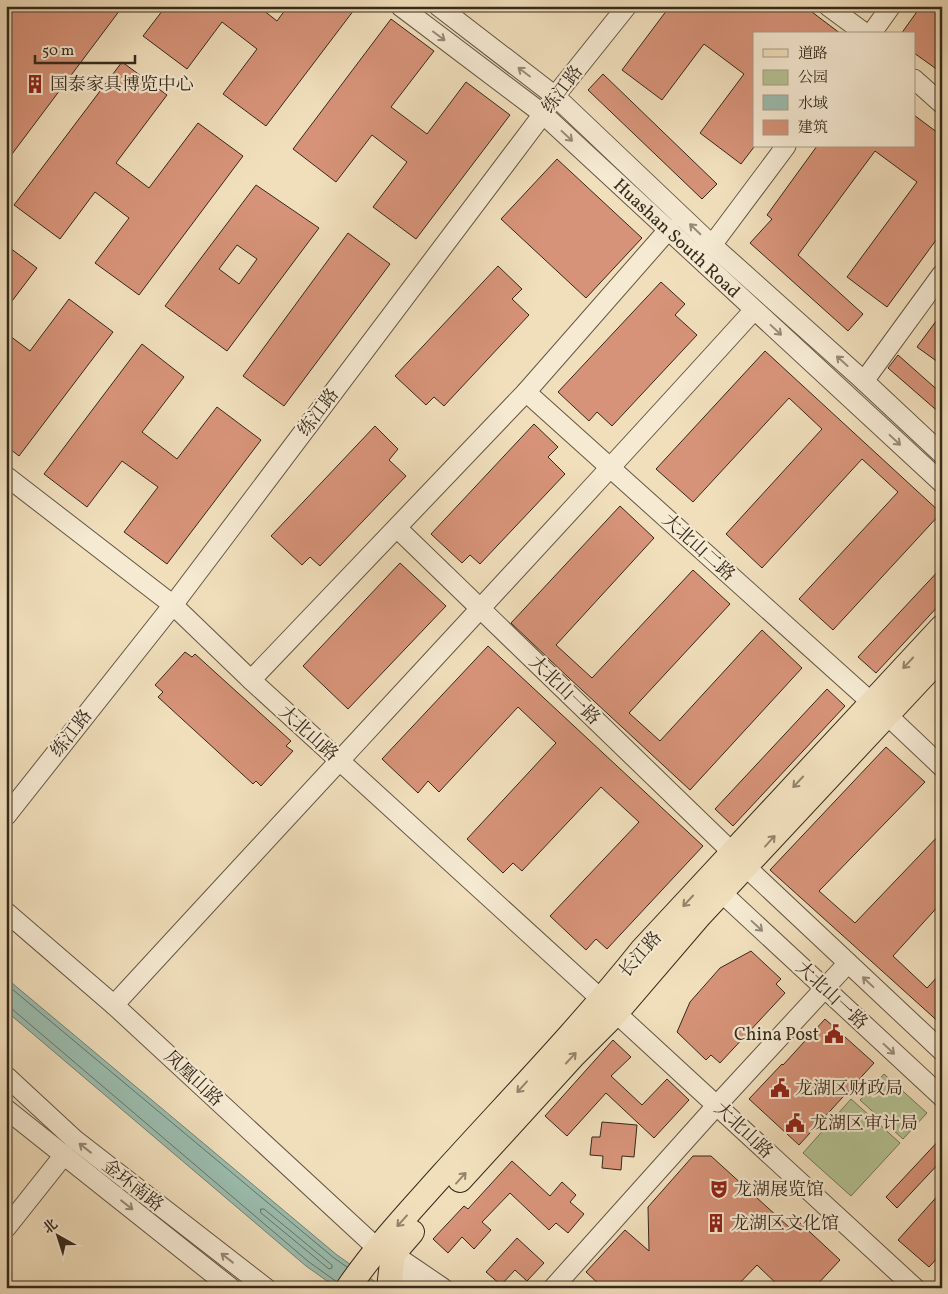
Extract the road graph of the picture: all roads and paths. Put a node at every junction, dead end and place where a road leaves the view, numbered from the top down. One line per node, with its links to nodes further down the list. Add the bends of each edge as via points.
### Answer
1 (400, 6): 11 (street, Huashan South Road, one-way to 11)
2 (438, 6): 9 (street, Huashan South Road, one-way to 2)
3 (627, 6): 9 (street, 练江路)
4 (828, 6): 6 (street)
5 (891, 6): 7 (street)
6 (863, 32)
7 (872, 32)
8 (916, 80): 10 (street)
9 (555, 96): 11 (street, 练江路); 14 (street, Huashan South Road, one-way to 9)
10 (942, 104)
11 (543, 114): 13 (street, Huashan South Road, one-way to 13); 24 (street, 练江路)
12 (785, 148): 14 (street)
13 (669, 229): 16 (street, Huashan South Road); 18 (street)
14 (712, 245): 17 (street, Huashan South Road, one-way to 14)
15 (942, 274): 17 (street)
16 (754, 310): 20 (street); 22 (street, Huashan South Road, one-way to 22)
17 (864, 381): 19 (street, Huashan South Road)
18 (526, 392): 20 (street, 大北山二路); 23 (street)
19 (942, 454)
20 (611, 468): 25 (street); 29 (street, 大北山二路)
21 (6, 476): 24 (street, 大北山路)
22 (942, 483)
23 (397, 528): 25 (street, 大北山一路); 28 (street)
24 (173, 605): 28 (street, 大北山路); 32 (street, 练江路)
25 (480, 608): 30 (street); 33 (street, 大北山一路)
26 (942, 627): 29 (main road, 长江路, one-way to 29)
27 (942, 656): 29 (main road, 长江路)
28 (251, 680): 30 (street, 大北山路)
29 (879, 708): 31 (street, 大北山二路); 33 (main road, 长江路)
30 (339, 760): 38 (street); 39 (street, 大北山路)
31 (942, 768)
32 (6, 816)
33 (740, 860): 34 (main road, 长江路); 36 (street, 大北山一路); 39 (main road, 长江路, one-way to 39, via 642,950)
34 (722, 893): 37 (street, 大北山一路, one-way to 37); 39 (main road, 长江路)
35 (6, 912): 38 (street, 凤凰山路)
36 (848, 963): 37 (street); 40 (street, 大北山一路, one-way to 36)
37 (824, 988): 42 (street, 大北山一路, one-way to 42); 43 (street)
38 (114, 1005): 47 (street, 凤凰山路)
39 (609, 1006): 43 (street, 大北山路); 47 (main road, 长江路, via 574,1055)
40 (942, 1051)
41 (6, 1076): 50 (street, 金环南路, one-way to 41, via 74,1139)
42 (942, 1097)
43 (717, 1105): 53 (street); 54 (street, 大北山路)
44 (6, 1109): 45 (street)
45 (64, 1154): 46 (street); 49 (street, one-way to 49)
46 (6, 1228)
47 (378, 1256): 48 (main road); 51 (main road, 长江路); 52 (street, 凤凰山路)
48 (401, 1286)
49 (231, 1288)
50 (266, 1288)
51 (348, 1288)
52 (443, 1288)
53 (553, 1288)
54 (916, 1288)

